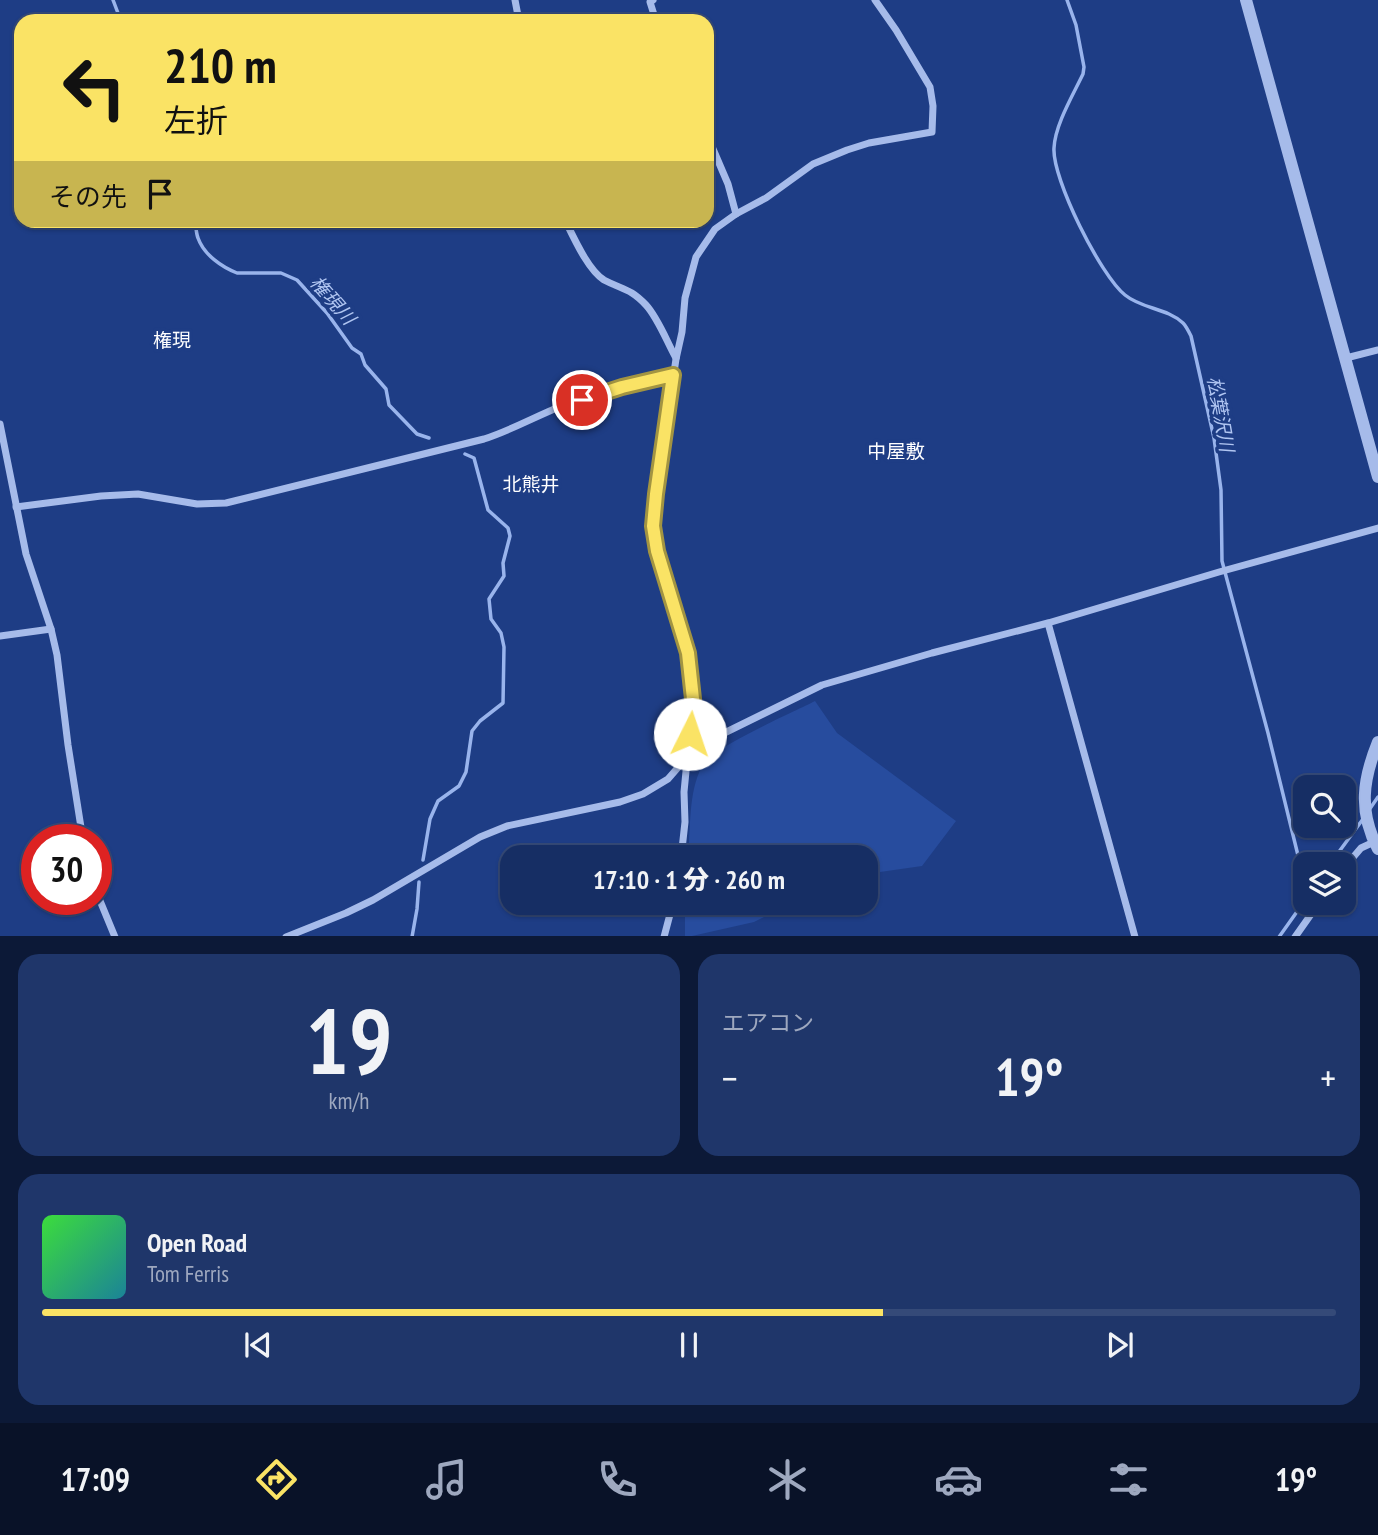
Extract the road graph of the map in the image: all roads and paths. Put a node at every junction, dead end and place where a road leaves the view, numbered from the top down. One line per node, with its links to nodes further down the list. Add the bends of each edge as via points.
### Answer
1 (874, 0): 4 (street, via 930,87 932,132 869,143 813,164)
2 (1246, 0): 7 (street)
3 (714, 151): 4 (street)
4 (736, 214): 8 (street, via 715,229 696,257)
5 (569, 228): 8 (street, via 603,279 633,292 649,308)
6 (1378, 350): 7 (street)
7 (1346, 358): 11 (street)
8 (676, 359): 9 (street)
9 (673, 375): 12 (street, via 564,405 484,439 226,503 197,505 138,494); 18 (street, via 653,526 688,653 693,699)
10 (0, 424): 12 (street)
11 (1378, 477)
12 (16, 507): 15 (street)
13 (1378, 528): 14 (street)
14 (1048, 622): 18 (street, via 822,685 706,742); 29 (street)
15 (51, 629): 16 (street); 19 (street)
16 (0, 636)
17 (1378, 741): 20 (street, via 1364,795)
18 (688, 756): 21 (street); 27 (street, via 668,779 643,794 506,826 373,900)
19 (80, 824)
20 (1374, 832): 22 (street)
21 (682, 845)
22 (1356, 854)
23 (106, 915): 26 (street)
24 (670, 915): 28 (street)
25 (1310, 915): 30 (street)
26 (115, 936)
27 (286, 936)
28 (664, 936)
29 (1135, 936)
30 (1294, 936)

